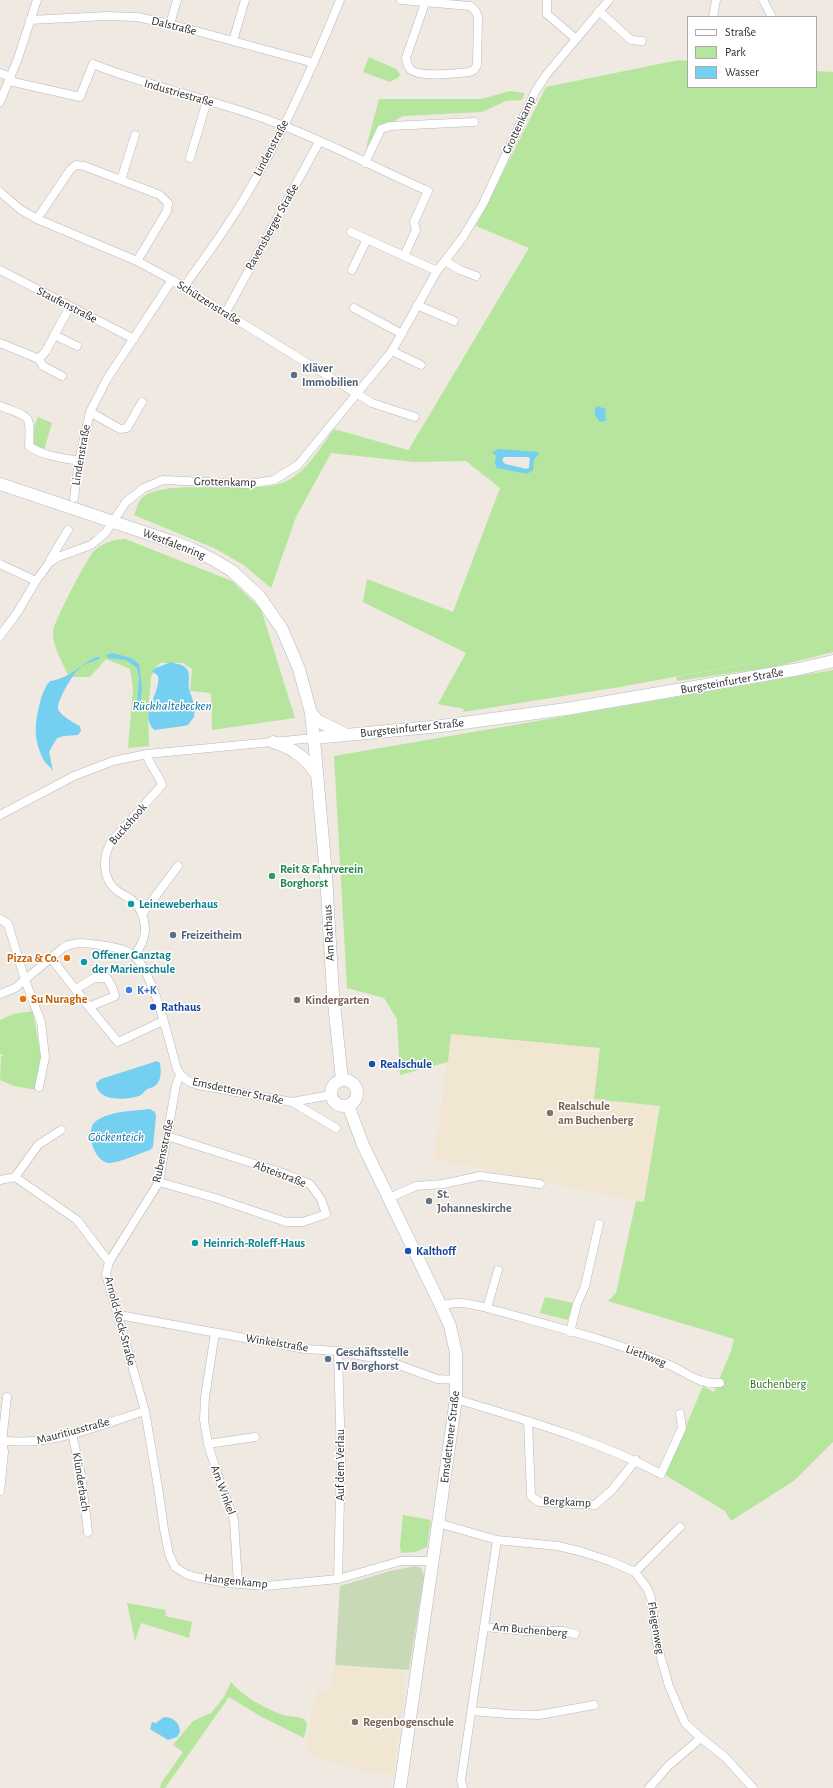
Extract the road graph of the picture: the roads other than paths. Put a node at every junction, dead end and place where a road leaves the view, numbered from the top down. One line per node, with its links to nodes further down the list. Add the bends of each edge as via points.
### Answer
1 (37, 0): 14 (street)
2 (177, 0): 15 (street)
3 (245, 0): 17 (street)
4 (340, 0): 19 (street, Lindenstraße)
5 (401, 0): 10 (street)
6 (546, 0): 16 (street, via 546,14)
7 (609, 0): 11 (street, Grottenkamp)
8 (716, 0): 12 (street)
9 (763, 0): 13 (street)
10 (425, 3): 10 (street, via 470,6 478,13 477,65 474,70 420,74 408,66 406,58)
11 (599, 11): 16 (street, Grottenkamp); 18 (street, via 631,40)
12 (713, 16)
13 (771, 16)
14 (30, 20): 15 (street, Dalstraße, via 137,17); 21 (street)
15 (170, 24): 17 (street, Dalstraße)
16 (576, 39): 37 (street, Grottenkamp, via 535,92 483,204)
17 (233, 41): 19 (street, Dalstraße)
18 (642, 41)
19 (314, 63): 25 (street, Lindenstraße)
20 (0, 73): 21 (street)
21 (10, 79): 22 (street, Industriestraße, via 80,97 93,64 125,77); 23 (street)
22 (207, 101): 25 (street, Industriestraße); 28 (street)
23 (0, 102)
24 (474, 122): 29 (street, via 390,126 381,129)
25 (284, 126): 27 (street, Industriestraße); 43 (street, Lindenstraße, via 228,225)
26 (135, 135): 30 (street)
27 (319, 142): 29 (street, Industriestraße); 47 (street, Ravensberger Straße)
28 (190, 158)
29 (365, 163): 35 (street, Industriestraße, via 428,191 414,222 416,230)
30 (121, 180): 32 (street, via 76,165 70,170); 36 (street, via 160,195 168,203 167,211)
31 (0, 192): 32 (street, Schützenstraße, via 21,210)
32 (38, 219): 36 (street, Schützenstraße)
33 (351, 232): 34 (street)
34 (367, 239): 35 (street); 39 (street)
35 (404, 256): 40 (street)
36 (137, 261): 42 (street, Schützenstraße)
37 (445, 261): 40 (street, Grottenkamp); 41 (street)
38 (0, 270): 44 (street, Staufenstraße)
39 (352, 270)
40 (437, 272): 45 (street, Grottenkamp)
41 (476, 276)
42 (172, 280): 43 (street, Schützenstraße); 51 (street, Lindenstraße)
43 (184, 287): 47 (street, Schützenstraße)
44 (70, 306): 50 (street); 51 (street, Staufenstraße)
45 (417, 306): 48 (street); 49 (street, Grottenkamp)
46 (354, 308): 49 (street)
47 (226, 312): 58 (street, Schützenstraße)
48 (454, 321)
49 (402, 334): 54 (street, Grottenkamp)
50 (54, 335): 53 (street); 55 (street)
51 (134, 339): 61 (street, Lindenstraße)
52 (0, 343): 55 (street, via 31,358)
53 (77, 346)
54 (392, 351): 56 (street); 58 (street, Grottenkamp)
55 (39, 359): 57 (street, via 43,366)
56 (421, 365)
57 (62, 376)
58 (358, 393): 62 (street, Schützenstraße, via 372,403); 66 (street, Grottenkamp, via 298,465 286,474 274,480 249,484 163,480 144,488 126,502)
59 (142, 402): 61 (street, Lindenstraße, via 124,430)
60 (0, 406): 63 (street, via 26,416 29,420 29,446 34,450)
61 (90, 412): 63 (street, Lindenstraße)
62 (415, 417)
63 (78, 461): 65 (street, Lindenstraße)
64 (0, 484): 66 (main road, Westfalenring)
65 (74, 498)
66 (112, 522): 68 (street, Grottenkamp, via 102,536 91,545); 73 (main road, Westfalenring, via 170,540 203,554 232,571 259,596 282,629 293,652)
67 (68, 530): 68 (street)
68 (49, 563): 70 (street)
69 (0, 564): 70 (street)
70 (36, 581): 71 (street)
71 (0, 636)
72 (833, 661): 74 (main road, Burgsteinfurter Straße, via 566,709 441,726)
73 (311, 713): 74 (main road, via 318,721); 75 (main road, Westfalenring)
74 (346, 735): 75 (main road, Burgsteinfurter Straße)
75 (314, 738): 76 (street, Burgsteinfurter Straße); 78 (main road, Am Rathaus)
76 (273, 742): 77 (street, Burgsteinfurter Straße); 78 (main road, via 300,755 310,764)
77 (147, 754): 79 (street, Burgsteinfurter Straße, via 113,761 74,776); 81 (street, Buckshook, via 162,785 111,842 105,863 108,878 114,889 133,901)
78 (317, 776): 91 (main road, Am Rathaus)
79 (0, 815)
80 (178, 866): 81 (street)
81 (143, 913): 83 (street, via 144,939)
82 (0, 919): 85 (street, via 8,924)
83 (134, 956): 84 (street, via 122,950 80,942 64,948); 89 (street, Emsdettener Straße, via 145,970)
84 (52, 958): 85 (street); 86 (street)
85 (25, 980): 87 (street, via 15,988); 92 (street, via 41,1022 45,1056)
86 (76, 990): 88 (street); 88 (street, via 94,978 107,978 115,996)
87 (0, 994)
88 (89, 1007): 89 (street, via 118,1042)
89 (163, 1021): 90 (street, Emsdettener Straße)
90 (180, 1075): 94 (street, Emsdettener Straße, via 198,1085); 98 (street, Rubensstraße)
91 (342, 1080): 93 (main road, via 334,1085); 95 (main road, via 352,1082 357,1091 355,1100)
92 (38, 1087)
93 (332, 1095): 94 (street, Emsdettener Straße); 95 (main road, via 337,1104)
94 (292, 1102): 96 (street, Emsdettener Straße)
95 (348, 1105): 103 (main road, Emsdettener Straße, via 363,1145)
96 (336, 1128)
97 (61, 1130): 99 (street, via 38,1145)
98 (167, 1136): 101 (street, Rubensstraße); 101 (street, Abteistraße, via 310,1184 321,1199 326,1214 303,1222 286,1222)
99 (15, 1177): 100 (street); 105 (street, Arnold-Kock-Straße, via 77,1220)
100 (0, 1180)
101 (159, 1182): 105 (street, Rubensstraße)
102 (540, 1184): 103 (street, via 480,1176 443,1184 416,1186)
103 (389, 1198): 107 (main road, Emsdettener Straße)
104 (599, 1224): 110 (street, via 585,1286 577,1304)
105 (109, 1262): 109 (street, Arnold-Kock-Straße, via 106,1274)
106 (498, 1270): 108 (street)
107 (441, 1306): 108 (street, Liethweg, via 452,1302); 113 (main road, Emsdettener Straße, via 450,1326 456,1353)
108 (487, 1308): 110 (street, Liethweg)
109 (119, 1316): 111 (street, Winkelstraße); 117 (street, Arnold-Kock-Straße)
110 (570, 1332): 114 (street, Liethweg, via 637,1351 704,1382)
111 (216, 1333): 112 (street, Winkelstraße, via 305,1349); 123 (street, Am Winkel, via 205,1397 204,1420)
112 (338, 1351): 113 (street, Winkelstraße, via 388,1361 437,1379); 132 (street, Auf dem Verlau, via 341,1459)
113 (457, 1380): 116 (main road, Emsdettener Straße)
114 (720, 1383)
115 (7, 1397): 122 (street)
116 (456, 1399): 119 (street); 126 (main road, Emsdettener Straße)
117 (145, 1411): 120 (street, Mauritiusstraße); 133 (street, Hangenkamp, via 164,1530 172,1562 186,1574)
118 (680, 1414): 124 (street, via 682,1428 661,1474)
119 (528, 1421): 124 (street); 124 (street, Bergkamp, via 532,1496 539,1502 594,1505 612,1490)
120 (72, 1433): 122 (street, Mauritiusstraße, via 19,1443); 128 (street, Klünderbach, via 81,1475)
121 (255, 1437): 123 (street)
122 (1, 1440): 125 (street, via 4,1452)
123 (208, 1444): 133 (street, Am Winkel, via 234,1520)
124 (636, 1460)
125 (0, 1491)
126 (438, 1523): 129 (street, Fleigenweg); 130 (main road, Emsdettener Straße)
127 (680, 1527): 131 (street)
128 (88, 1532)
129 (497, 1540): 131 (street, Fleigenweg, via 558,1546 610,1561); 134 (street, Am Buchenberg)
130 (432, 1561): 132 (street, Hangenkamp, via 401,1561); 139 (main road, Emsdettener Straße)
131 (635, 1572): 138 (street, Fleigenweg, via 651,1598 657,1644 674,1699 686,1723)
132 (338, 1579): 133 (street, Hangenkamp, via 266,1586)
133 (238, 1584)
134 (485, 1626): 135 (street, Am Buchenberg); 137 (street, Am Buchenberg)
135 (575, 1634)
136 (594, 1705): 137 (street, via 539,1715)
137 (472, 1711): 140 (street, Am Buchenberg, via 461,1780)
138 (701, 1738): 141 (street, via 668,1766); 142 (street, Fleigenweg, via 725,1757)
139 (400, 1788)
140 (463, 1788)
141 (649, 1788)
142 (752, 1788)

